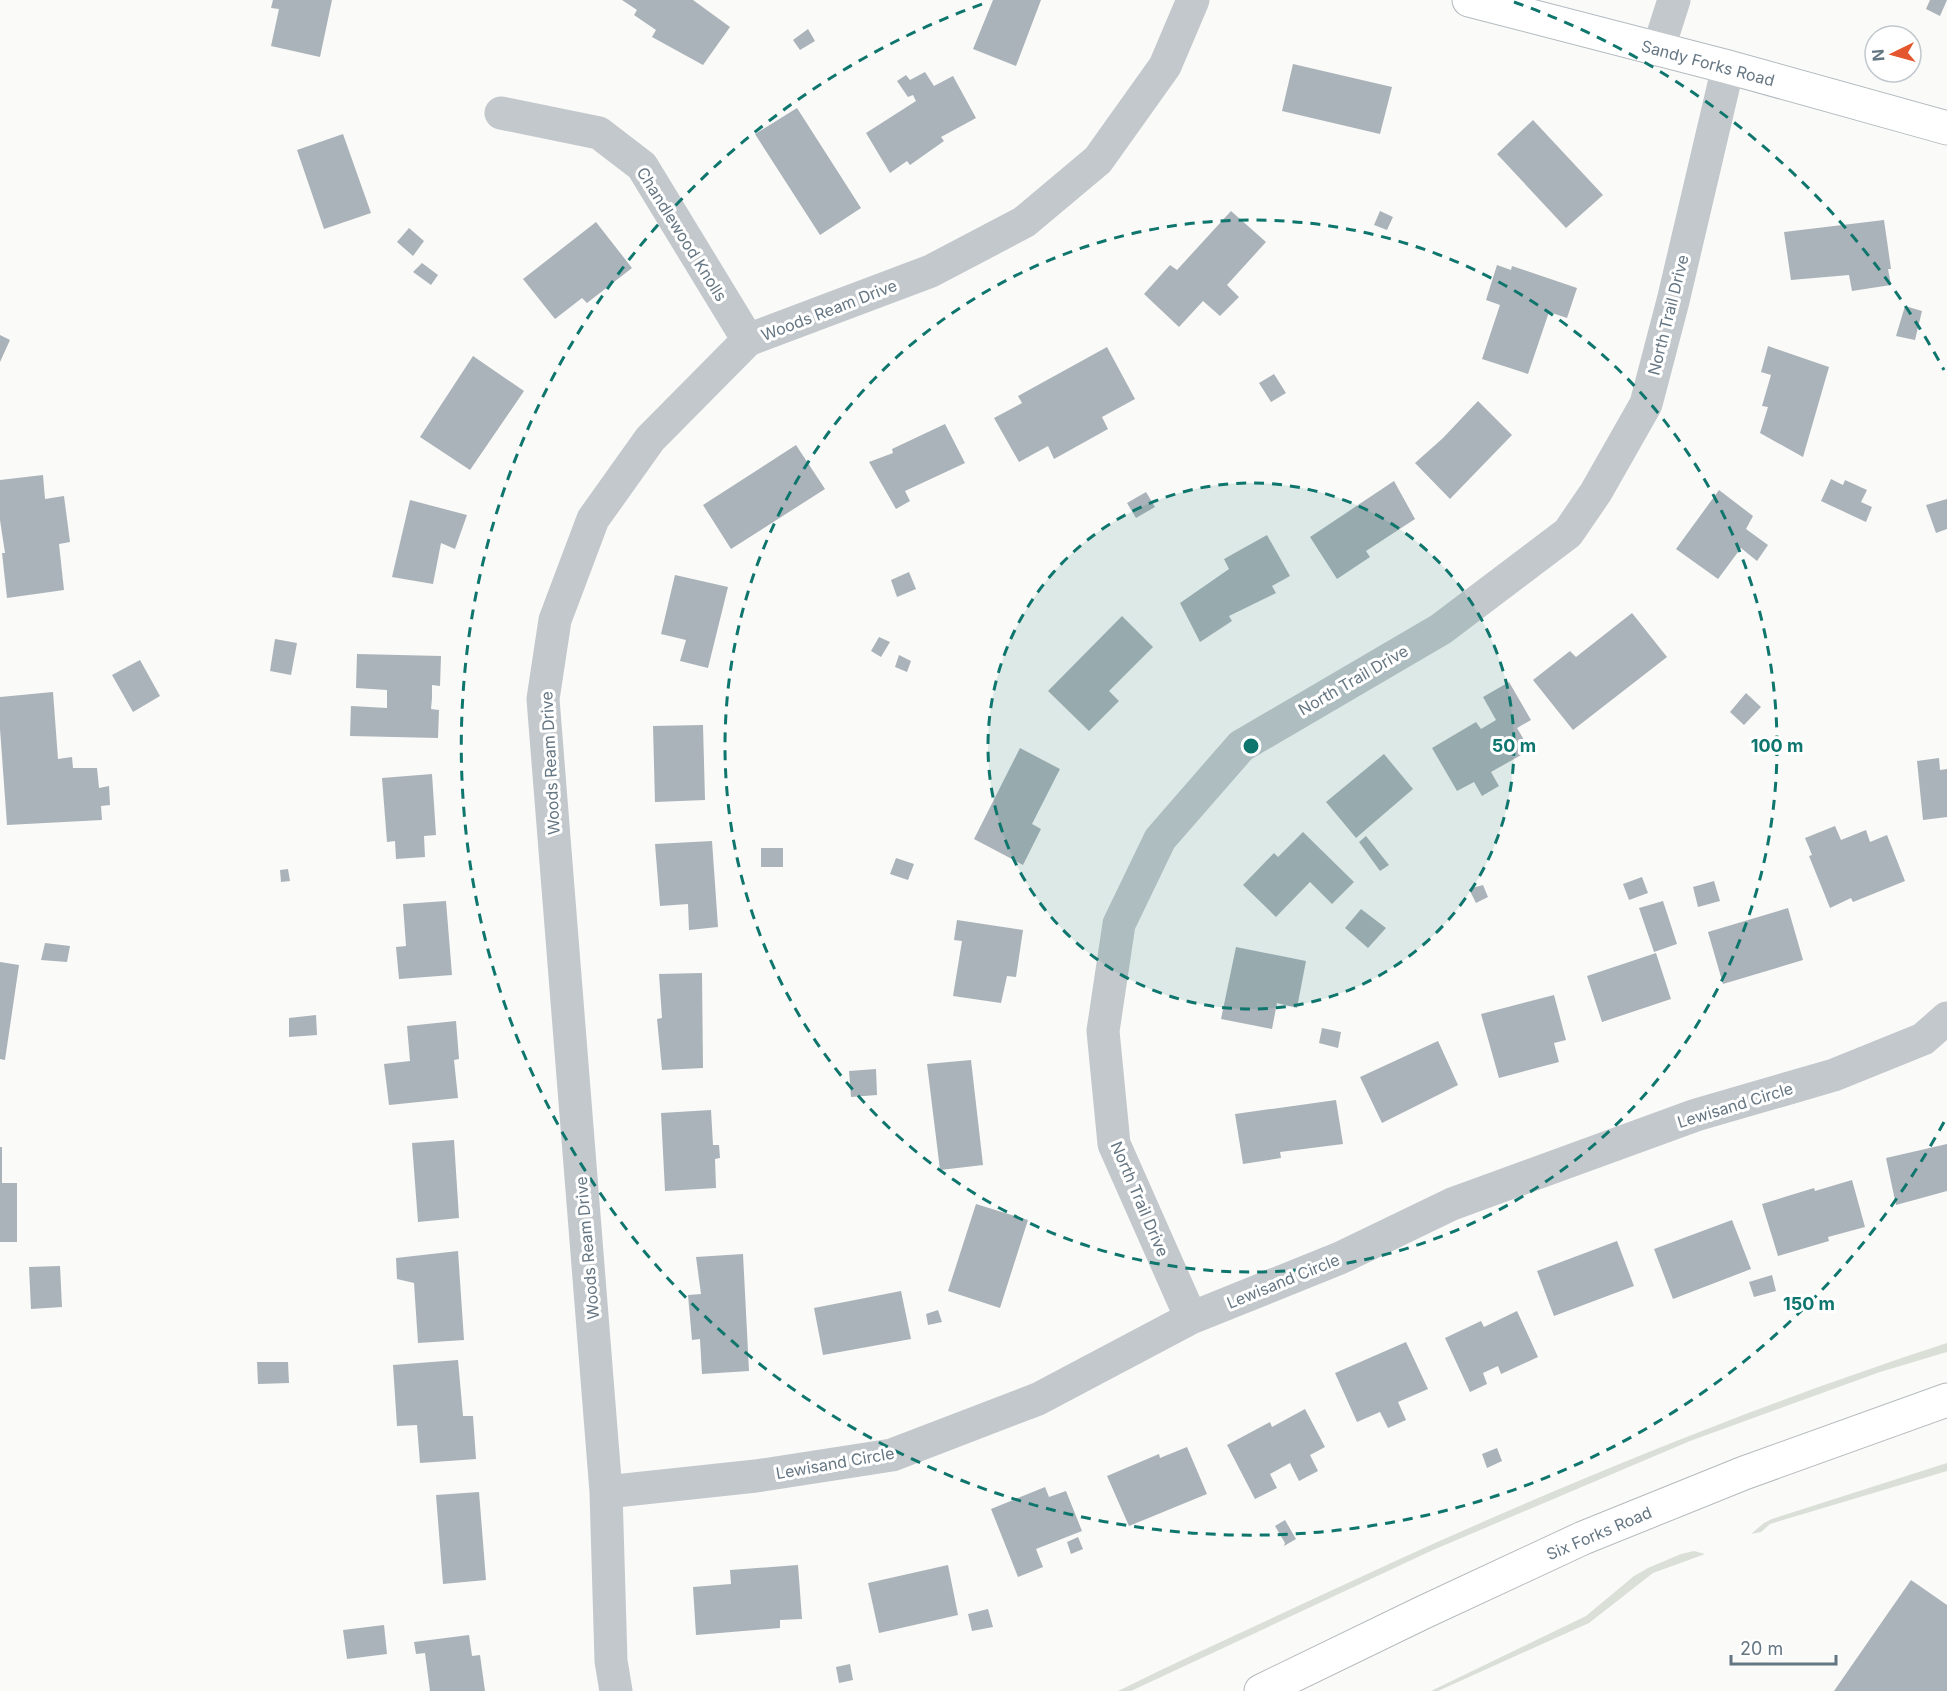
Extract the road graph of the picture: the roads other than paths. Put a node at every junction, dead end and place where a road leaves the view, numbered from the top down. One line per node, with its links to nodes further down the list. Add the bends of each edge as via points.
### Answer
1 (1193, 0): 8 (street, Woods Ream Drive, via 1165,66 1098,160 1024,222 931,272)
2 (1469, 0): 4 (main road, Sandy Forks Road)
3 (1674, 0): 4 (street)
4 (1658, 50): 5 (main road, Sandy Forks Road)
5 (1728, 67): 7 (main road, Sandy Forks Road); 10 (street, North Trail Drive, via 1646,404 1568,534 1441,629 1241,746 1160,839 1119,924 1102,1031 1114,1144)
6 (501, 113): 8 (street, Chandlewood Knolls, via 599,133 642,166)
7 (1947, 128)
8 (748, 340): 12 (street, Woods Ream Drive, via 650,439 594,519 555,620 543,699)
9 (1947, 1018): 10 (street, Lewisand Circle, via 1923,1039 1834,1075 1696,1115 1452,1204 1340,1258)
10 (1191, 1318): 12 (street, Lewisand Circle, via 1038,1399 892,1455 756,1476)
11 (1947, 1400): 14 (main road, Six Forks Road, via 1744,1473 1583,1538)
12 (606, 1492): 13 (street, Woods Ream Drive, via 611,1661)
13 (616, 1691)
14 (1262, 1691)

